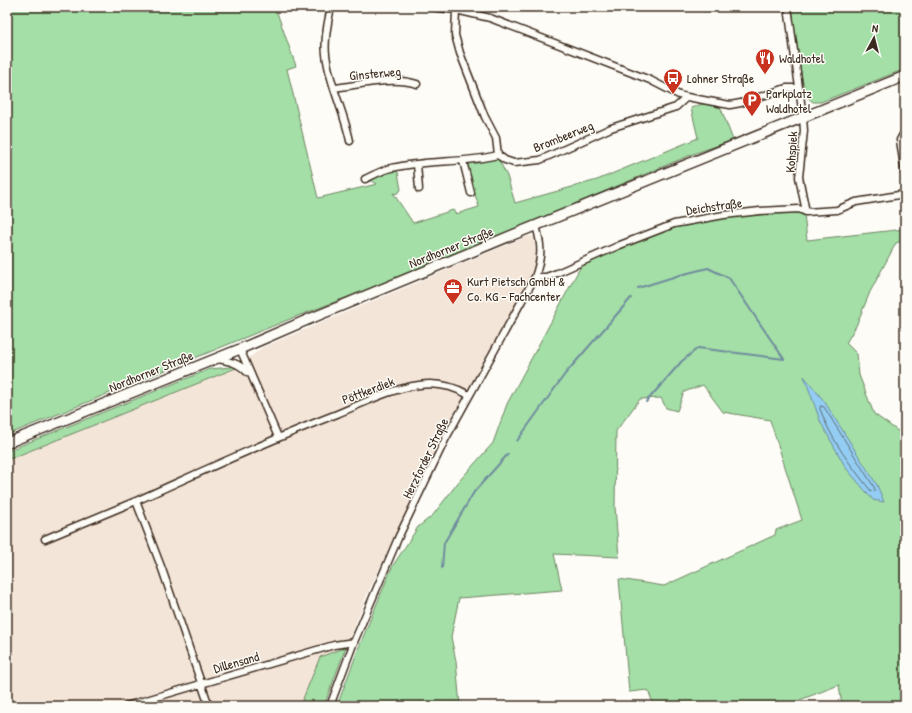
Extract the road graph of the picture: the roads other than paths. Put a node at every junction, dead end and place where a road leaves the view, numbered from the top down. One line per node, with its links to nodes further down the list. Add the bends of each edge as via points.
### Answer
1 (331, 7): 9 (street, Ginsterweg, via 325,52)
2 (430, 7): 6 (street)
3 (703, 7): 4 (street)
4 (713, 7)
5 (788, 7): 10 (street, Kohspiek)
6 (456, 10): 11 (street, via 490,18); 15 (street, via 455,35 460,53 496,138)
7 (905, 76): 12 (main road, Nordhorner Straße)
8 (417, 84): 9 (street, Ginsterweg, via 407,81 365,83)
9 (334, 88): 14 (street, Ginsterweg)
10 (799, 88): 11 (street, via 786,88 730,105); 12 (street, Kohspiek)
11 (688, 97): 15 (street, Brombeerweg, via 676,107 611,128 540,160 514,163)
12 (804, 117): 23 (street, Kohspiek, via 800,177); 24 (main road, Nordhorner Straße)
13 (905, 131): 18 (street, via 900,140)
14 (350, 141)
15 (498, 155): 16 (street)
16 (463, 161): 17 (street); 21 (street)
17 (417, 164): 19 (street, via 387,169); 20 (street)
18 (905, 174)
19 (365, 180)
20 (419, 189)
21 (471, 192)
22 (905, 194): 23 (street, Deichstraße, via 856,202 836,210)
23 (806, 212): 25 (street, Deichstraße, via 799,209 732,214 674,224 557,273)
24 (536, 226): 25 (street, Herzforder Straße, via 541,251); 26 (main road, Nordhorner Straße)
25 (535, 278): 29 (street, Herzforder Straße)
26 (240, 349): 27 (main road, Nordhorner Straße); 28 (street)
27 (214, 359): 28 (street, via 236,363); 31 (main road, Nordhorner Straße)
28 (250, 376): 30 (street)
29 (469, 395): 30 (street, Pöttkerdiek, via 457,388 434,384 395,390); 34 (street, Herzforder Straße, via 399,536)
30 (278, 437): 32 (street, Pöttkerdiek)
31 (7, 443)
32 (136, 501): 33 (street, Pöttkerdiek); 35 (street)
33 (44, 539)
34 (354, 642): 35 (street, Dillensand, via 334,645); 38 (street, Herzforder Straße)
35 (202, 684): 36 (street, Dillensand); 37 (street)
36 (126, 706)
37 (209, 706)
38 (330, 706)

